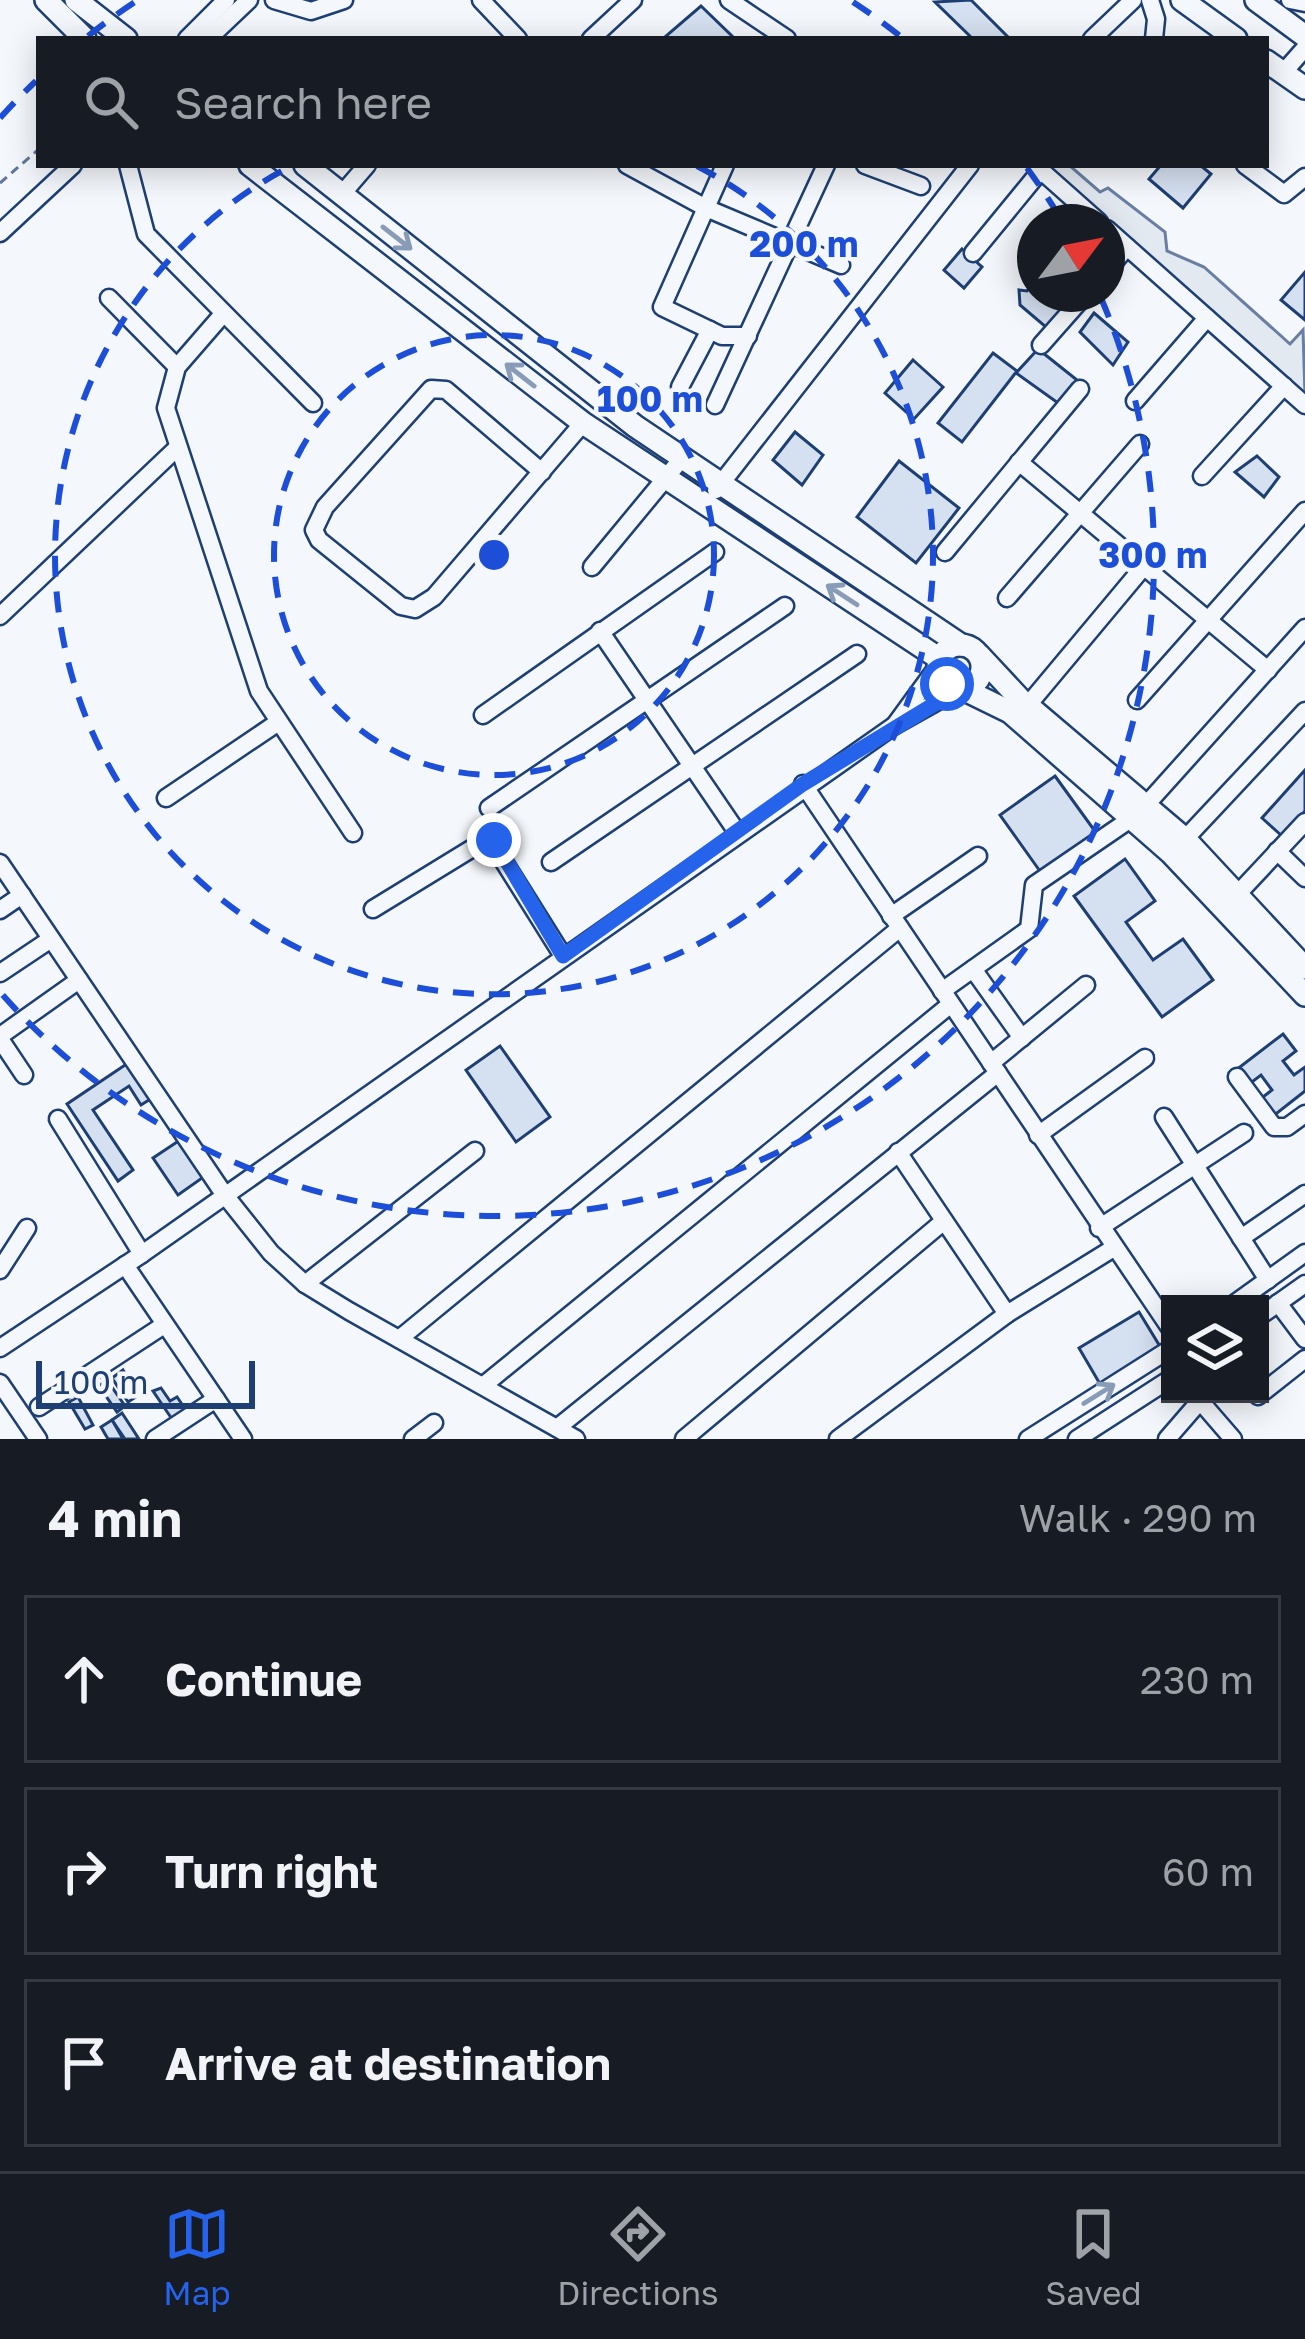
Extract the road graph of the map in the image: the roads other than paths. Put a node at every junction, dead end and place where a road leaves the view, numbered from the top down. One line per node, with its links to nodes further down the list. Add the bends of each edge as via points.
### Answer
1 (46, 0): 16 (main road)
2 (76, 0): 17 (main road)
3 (226, 0): 18 (street)
4 (249, 0): 19 (street)
5 (274, 0): 6 (street, via 311,11)
6 (344, 0)
7 (481, 0): 20 (street)
8 (633, 0): 21 (street)
9 (728, 0): 22 (street)
10 (1133, 0): 23 (street)
11 (1150, 0): 24 (street)
12 (1181, 0): 25 (main road)
13 (1256, 0): 26 (main road)
14 (1290, 0): 15 (street)
15 (1305, 3)
16 (82, 36)
17 (122, 36)
18 (190, 36)
19 (211, 36)
20 (515, 36)
21 (594, 36)
22 (780, 36)
23 (1095, 36)
24 (1154, 36)
25 (1232, 36)
26 (1305, 37)
27 (1305, 48): 28 (street)
28 (1274, 67): 29 (main road)
29 (1304, 86)
30 (71, 168): 47 (street)
31 (129, 168): 55 (street, via 146,234)
32 (254, 168): 68 (main road, one-way to 32)
33 (309, 168): 44 (main road)
34 (365, 168): 44 (street)
35 (633, 168): 46 (street)
36 (724, 168): 46 (street)
37 (825, 168): 48 (street)
38 (873, 168): 43 (street)
39 (968, 168): 76 (street)
40 (1038, 168): 45 (street); 51 (street)
41 (1249, 168): 42 (street, via 1284,194)
42 (1305, 177)
43 (921, 186)
44 (342, 194): 71 (main road, one-way to 71, via 634,427)
45 (1079, 204)
46 (706, 208): 48 (street); 57 (street, via 662,303)
47 (0, 233)
48 (789, 246): 52 (street); 58 (street)
49 (1127, 247): 50 (street); 56 (street)
50 (1125, 249)
51 (974, 253)
52 (841, 265)
53 (109, 298): 60 (street)
54 (1070, 312): 59 (street)
55 (223, 314): 60 (street); 65 (street)
56 (1207, 318): 61 (street); 64 (street)
57 (710, 330): 58 (street); 62 (street)
58 (748, 336): 66 (street)
59 (1041, 345)
60 (177, 367): 70 (street, via 166,408)
61 (1284, 386): 67 (street); 74 (street)
62 (680, 387)
63 (1080, 389): 72 (street)
64 (1135, 401)
65 (313, 403)
66 (715, 405)
67 (1305, 405)
68 (584, 424): 73 (street); 75 (main road)
69 (1140, 444): 79 (street)
70 (178, 447): 86 (street); 100 (street, via 259,691)
71 (683, 457): 75 (street); 76 (main road)
72 (1019, 462): 79 (street); 81 (street)
73 (542, 472): 73 (street, via 415,609 401,607 314,530 325,507 431,388 446,390)
74 (1202, 476)
75 (665, 481): 77 (main road); 83 (street)
76 (721, 482): 77 (street); 90 (main road)
77 (705, 507): 92 (main road, one-way to 77)
78 (1305, 511): 87 (street)
79 (1082, 512): 82 (street); 84 (street)
80 (715, 552): 89 (street)
81 (945, 552)
82 (1145, 565): 87 (street); 97 (street)
83 (592, 567)
84 (1007, 598)
85 (784, 606): 95 (street)
86 (0, 616)
87 (1209, 619): 93 (street); 96 (street)
88 (1305, 628): 93 (street)
89 (600, 631): 95 (street); 99 (street)
90 (970, 650): 92 (main road, via 948,648); 94 (main road, via 980,676); 97 (main road)
91 (857, 654): 102 (street)
92 (939, 663): 94 (main road, via 947,684); 101 (street)
93 (1268, 670): 106 (street)
94 (961, 688): 101 (street); 106 (main road, via 1010,712)
95 (647, 700): 102 (street); 105 (street)
96 (1137, 700)
97 (1028, 705): 106 (main road)
98 (1305, 711): 110 (street)
99 (483, 715)
100 (277, 723): 104 (street); 109 (street)
101 (895, 724): 103 (street)
102 (694, 768): 108 (street); 113 (street)
103 (803, 784): 108 (street); 120 (street)
104 (166, 798)
105 (490, 808)
106 (1139, 812): 110 (main road); 124 (street, via 1034,885 1029,929)
107 (1305, 822): 111 (street)
108 (737, 832): 122 (street)
109 (353, 833)
110 (1178, 846): 117 (main road)
111 (1277, 851): 115 (street); 117 (street)
112 (978, 856): 120 (street)
113 (551, 862)
114 (0, 863): 116 (street)
115 (1305, 878)
116 (22, 895): 119 (street); 121 (street)
117 (1231, 901): 123 (main road); 128 (main road)
118 (373, 908): 122 (street, via 489,838)
119 (0, 910)
120 (895, 922): 129 (street); 165 (street)
121 (51, 939): 125 (street); 126 (street)
122 (563, 956): 144 (street)
123 (1305, 968)
124 (973, 969): 129 (street); 131 (street)
125 (0, 973)
126 (79, 980): 130 (street); 144 (street)
127 (1086, 986): 131 (street)
128 (1305, 995)
129 (946, 998): 133 (street); 170 (street)
130 (0, 1037): 134 (street)
131 (1022, 1038): 133 (street)
132 (1145, 1058): 140 (street)
133 (994, 1068): 140 (street); 142 (street)
134 (25, 1075)
135 (1237, 1077): 136 (street, via 1274,1127)
136 (1305, 1114)
137 (1164, 1117): 143 (street)
138 (58, 1118): 152 (street)
139 (1244, 1133): 143 (street)
140 (1038, 1135): 148 (street)
141 (475, 1151): 156 (street)
142 (898, 1152): 146 (street); 178 (street)
143 (1195, 1165): 148 (street); 149 (street)
144 (224, 1193): 152 (street); 156 (street)
145 (1305, 1194): 149 (street)
146 (944, 1221): 161 (street); 184 (street)
147 (27, 1228): 154 (street)
148 (1099, 1228): 150 (street)
149 (1241, 1238): 155 (street)
150 (1112, 1249): 161 (street); 162 (street)
151 (1305, 1253): 155 (street)
152 (142, 1254): 153 (street)
153 (125, 1265): 163 (street); 166 (street)
154 (0, 1270)
155 (1268, 1280): 158 (street)
156 (305, 1284): 165 (street)
157 (1305, 1284): 159 (street)
158 (1247, 1295)
159 (1278, 1303): 160 (street); 164 (street)
160 (1269, 1310)
161 (1007, 1315): 185 (street)
162 (1161, 1316)
163 (164, 1325): 173 (street); 176 (street)
164 (1305, 1339)
165 (399, 1340): 170 (street)
166 (0, 1348)
167 (1161, 1355): 186 (street, one-way to 167)
168 (1305, 1359): 172 (street)
169 (0, 1383): 179 (street)
170 (484, 1385): 178 (street)
171 (1161, 1385): 187 (street)
172 (1269, 1387)
173 (216, 1400): 180 (street); 181 (street)
174 (1199, 1403): 188 (street)
175 (1208, 1403): 189 (street)
176 (39, 1407)
177 (434, 1423): 182 (street)
178 (557, 1428): 183 (street)
179 (38, 1439)
180 (155, 1439)
181 (243, 1439)
182 (413, 1439)
183 (576, 1439)
184 (685, 1439)
185 (838, 1439)
186 (1028, 1439)
187 (1077, 1439)
188 (1167, 1439)
189 (1233, 1439)

